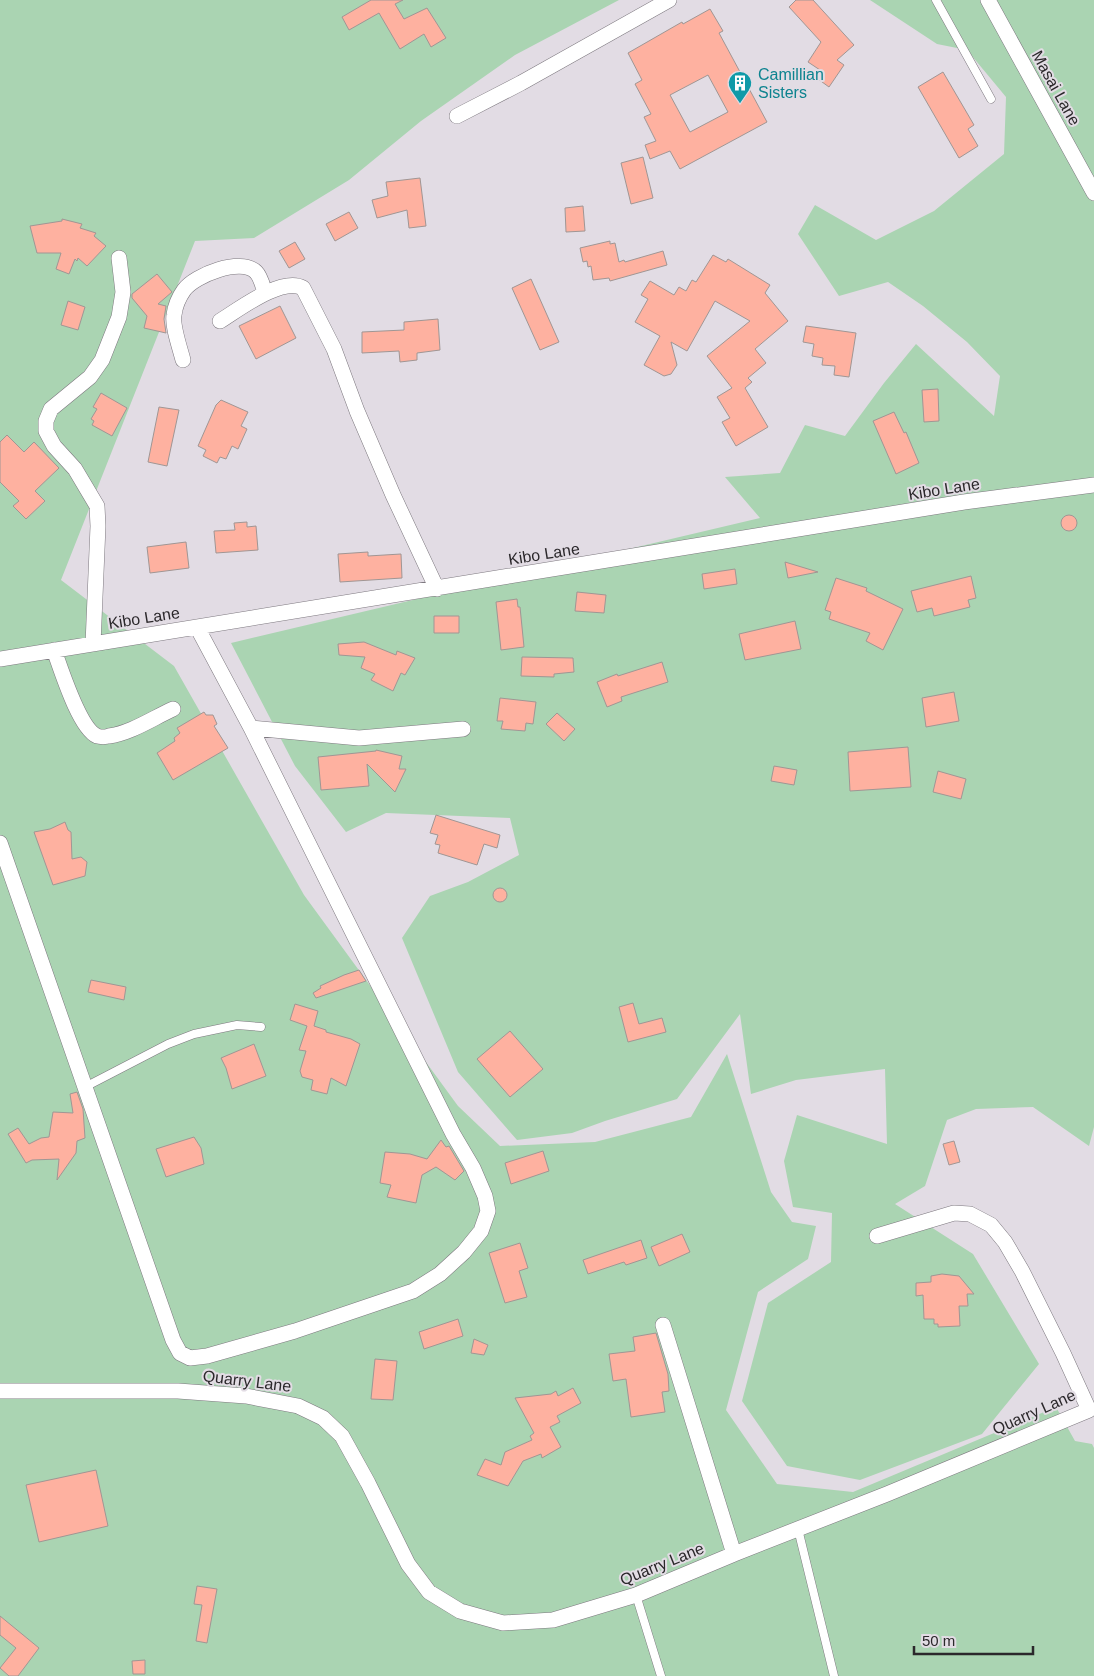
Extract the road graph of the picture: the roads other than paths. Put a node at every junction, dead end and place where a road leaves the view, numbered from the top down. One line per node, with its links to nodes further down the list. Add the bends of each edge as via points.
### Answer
1 (669, 0): 5 (street)
2 (936, 0): 4 (lane)
3 (988, 0): 6 (street, Masai Lane)
4 (991, 99)
5 (456, 116)
6 (1094, 193)
7 (119, 258): 14 (street, via 123,292 119,318 102,360 90,377 51,409 46,421 46,431 54,446 75,469 97,506)
8 (265, 293): 9 (street); 10 (street, via 256,272 246,266 206,274 191,283 184,290 173,316); 12 (street, via 291,284 303,288 334,349 393,495)
9 (220, 321)
10 (183, 360)
11 (1094, 484): 12 (street, Kibo Lane, via 964,502)
12 (437, 589): 13 (street, Kibo Lane)
13 (197, 627): 14 (street, Kibo Lane); 18 (street)
14 (93, 644): 15 (street, Kibo Lane)
15 (54, 650): 16 (street, Kibo Lane); 17 (street, via 78,712 96,736 107,737 124,732)
16 (0, 659)
17 (173, 709)
18 (251, 728): 19 (street, via 359,738); 22 (street, via 485,1196 488,1211 480,1231 464,1252 440,1274 413,1291 295,1331 190,1358 180,1353 173,1340)
19 (463, 729)
20 (0, 843): 22 (street)
21 (261, 1027): 22 (lane, via 238,1025 194,1034 168,1044)
22 (86, 1088)
23 (877, 1236): 26 (street, Quarry Lane, via 954,1213 970,1214 991,1225 1022,1271)
24 (663, 1325): 28 (street)
25 (0, 1391): 29 (street, Quarry Lane, via 178,1391 246,1396 298,1406 323,1418 342,1436 408,1564 429,1592 460,1611 503,1623 553,1620)
26 (1092, 1410): 27 (street, Quarry Lane)
27 (798, 1529): 28 (street, Quarry Lane); 31 (lane)
28 (734, 1554): 29 (street, Quarry Lane)
29 (636, 1595): 30 (lane)
30 (661, 1676)
31 (834, 1676)

